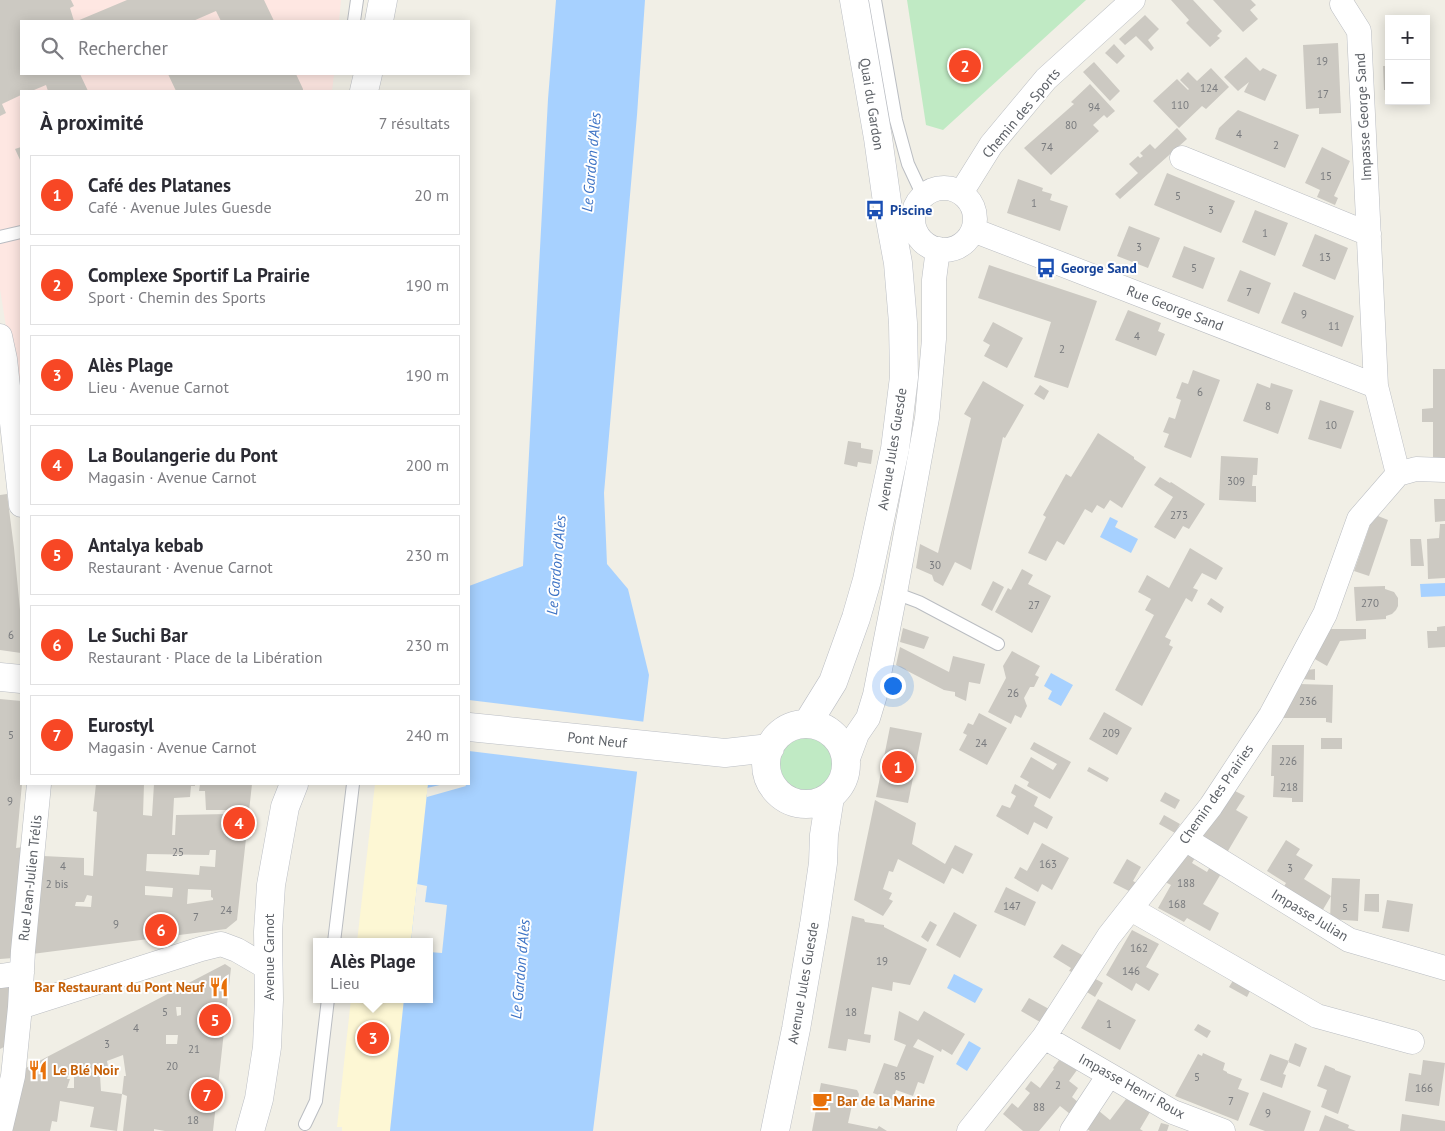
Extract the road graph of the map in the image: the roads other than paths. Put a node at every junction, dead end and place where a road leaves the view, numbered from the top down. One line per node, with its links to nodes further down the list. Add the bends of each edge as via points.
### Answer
1 (357, 0): 7 (lane)
2 (383, 0): 8 (main road)
3 (854, 0): 14 (main road, Quai du Gardon)
4 (875, 0): 13 (lane, via 896,120 908,164)
5 (1133, 0): 12 (street, Chemin des Sports, via 1046,78 991,144)
6 (1342, 4): 17 (street, Impasse George Sand, via 1359,32)
7 (354, 20)
8 (378, 20)
9 (368, 75): 10 (main road)
10 (364, 90)
11 (1182, 158): 17 (street)
12 (961, 193): 13 (street, via 942,188); 15 (street, via 973,210)
13 (923, 196): 19 (street, via 917,204 913,222 921,240)
14 (888, 209): 30 (main road, Avenue Jules Guesde, via 898,263 903,323 903,386 895,449 874,552 856,618 832,682)
15 (973, 230): 19 (street, via 963,244 947,250); 21 (street, Rue George Sand)
16 (20, 232): 18 (lane)
17 (1369, 234): 21 (street, Impasse George Sand)
18 (0, 237)
19 (938, 249): 25 (street, via 927,418)
20 (0, 336): 24 (street)
21 (1376, 386): 23 (street, Impasse George Sand)
22 (1445, 470): 23 (street, via 1416,469)
23 (1398, 474): 38 (street, Chemin des Prairies, via 1360,519 1325,614 1270,715)
24 (20, 496)
25 (895, 593): 26 (lane, via 919,602); 30 (street, via 868,718)
26 (998, 644)
27 (0, 677): 28 (main road)
28 (20, 679)
29 (470, 727): 31 (main road, Pont Neuf)
30 (835, 737): 31 (main road, via 796,725 776,738); 35 (main road, via 846,774)
31 (768, 760): 36 (main road, via 772,784 780,795)
32 (39, 785): 43 (street, Rue Jean-Julien Trélis, via 23,951)
33 (294, 785): 41 (main road, Avenue Carnot, via 286,807 271,885)
34 (352, 785): 40 (lane)
35 (830, 797): 36 (main road, via 818,803); 37 (main road, Avenue Jules Guesde)
36 (804, 804): 37 (main road)
37 (824, 835): 53 (main road, Avenue Jules Guesde, via 814,924)
38 (1185, 840): 39 (street, Chemin des Prairies); 42 (street, Impasse Julian, via 1349,940)
39 (1131, 909): 46 (street, Chemin des Prairies, via 1109,936); 47 (street, via 1317,1016)
40 (334, 938)
41 (268, 968): 45 (street, via 221,944); 51 (main road, Avenue Carnot, via 267,1047)
42 (1445, 968)
43 (11, 974): 45 (street, Rue Jean-Julien Trélis)
44 (328, 1003): 50 (lane, via 316,1101)
45 (20, 1007): 48 (street, Rue Jean-Julien Trélis)
46 (1044, 1037): 49 (street, Impasse Henri Roux); 54 (street, Chemin des Prairies)
47 (1412, 1042)
48 (8, 1061): 52 (street, Rue Jean-Julien Trélis, via 13,1076)
49 (1110, 1075): 55 (street); 56 (street, Impasse Henri Roux, via 1173,1112)
50 (305, 1124)
51 (255, 1129)
52 (0, 1131)
53 (775, 1131)
54 (969, 1131)
55 (1072, 1131)
56 (1222, 1131)

